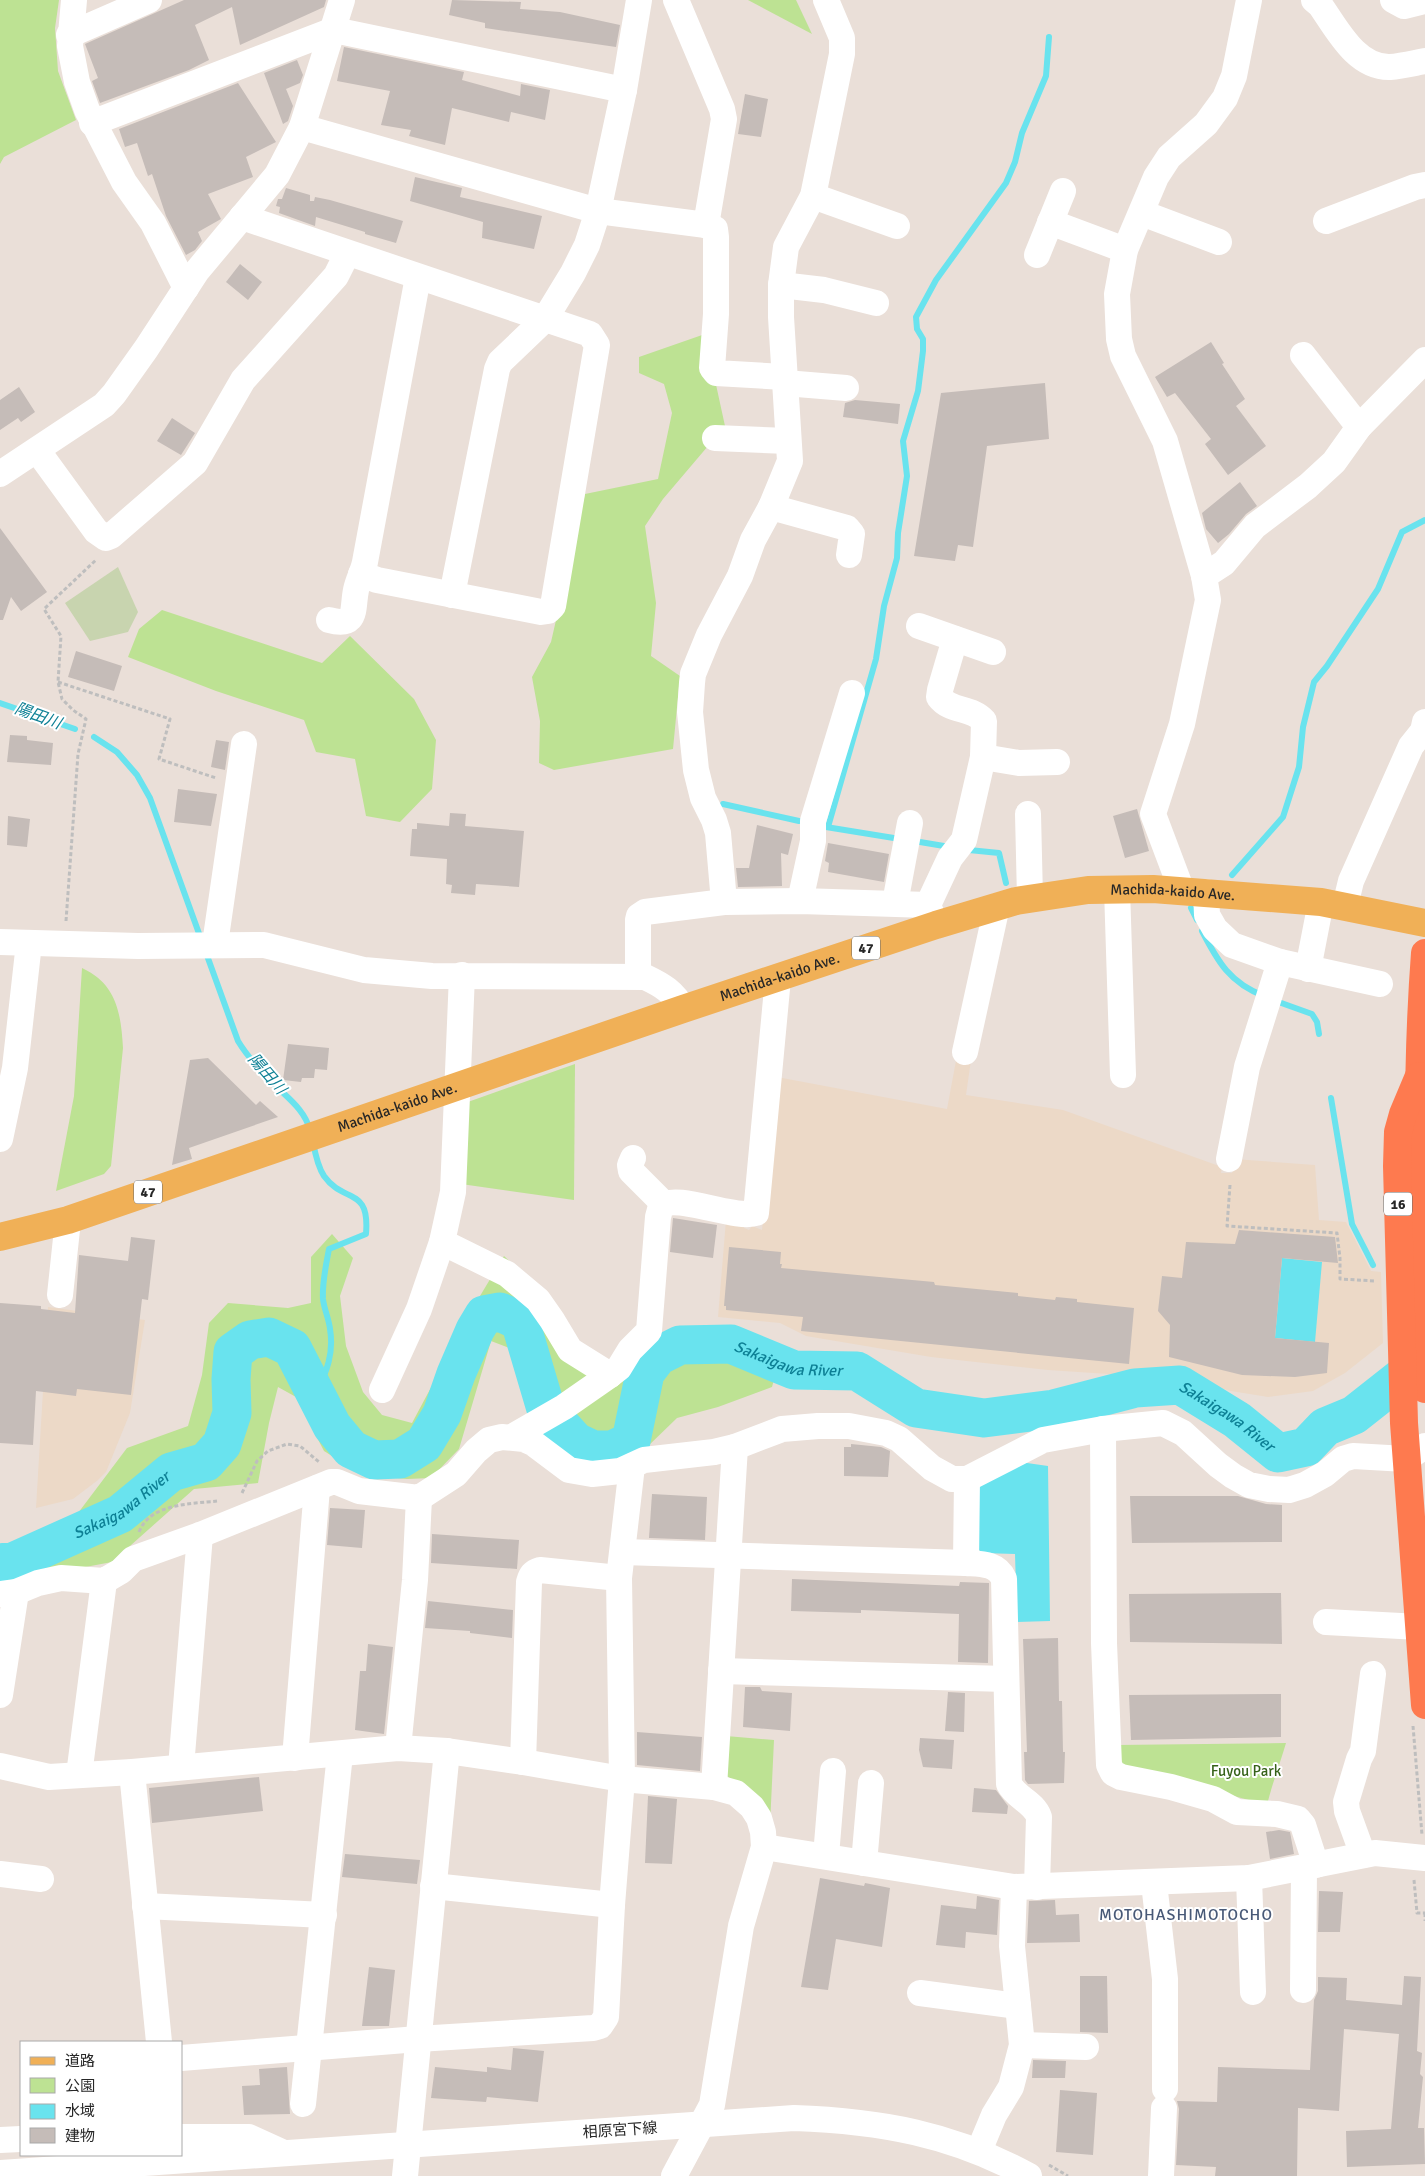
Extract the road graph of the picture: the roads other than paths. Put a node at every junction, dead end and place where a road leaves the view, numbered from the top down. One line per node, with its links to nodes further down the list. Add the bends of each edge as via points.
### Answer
1 (74, 0): 12 (street)
2 (149, 0): 12 (street)
3 (342, 0): 11 (street)
4 (639, 0): 14 (street)
5 (676, 0): 25 (street, via 724,120)
6 (826, 0): 19 (street, via 842,38 842,54)
7 (1249, 0): 21 (street, via 1234,76 1225,98 1206,124 1169,157 1156,177)
8 (1314, 0): 13 (street, via 1362,59 1389,67)
9 (1393, 0): 10 (street, via 1404,6)
10 (1425, 2)
11 (334, 30): 14 (street); 15 (street); 16 (street)
12 (70, 35): 15 (street, via 76,82)
13 (1425, 61)
14 (624, 90): 20 (street)
15 (92, 123): 33 (street, via 124,182 153,223)
16 (302, 127): 20 (street); 22 (street, via 277,175)
17 (1425, 185): 23 (street)
18 (1062, 191): 24 (street)
19 (813, 196): 26 (street); 32 (street, via 786,247)
20 (598, 211): 25 (street); 35 (street, via 573,274)
21 (1142, 213): 27 (street); 28 (street)
22 (242, 217): 29 (street); 33 (street)
23 (1326, 221)
24 (1050, 222): 28 (street); 30 (street)
25 (706, 225): 38 (street, via 715,229 716,237 712,368 716,373)
26 (897, 226)
27 (1219, 242)
28 (1125, 250): 48 (street, via 1117,294 1123,356 1166,441)
29 (347, 254): 31 (street); 43 (street, via 336,276 243,380 195,463 116,532 106,538 96,531)
30 (1037, 255)
31 (418, 277): 35 (street); 47 (street)
32 (781, 285): 34 (street, via 824,290); 38 (street)
33 (186, 288): 43 (street, via 109,400)
34 (876, 303)
35 (545, 319): 49 (street, via 500,362 496,370); 49 (street, via 590,334 597,345 555,600 548,610 541,612)
36 (1303, 355): 40 (street)
37 (1425, 360): 40 (street)
38 (785, 380): 39 (street); 42 (street)
39 (846, 388)
40 (1359, 427): 48 (street, via 1334,462 1255,526 1224,563)
41 (715, 438): 42 (street)
42 (788, 441): 45 (street, via 788,469)
43 (37, 450): 44 (street)
44 (0, 474)
45 (771, 507): 46 (street, via 847,528 852,534); 65 (street, via 710,635 692,683 690,712 696,770 702,798 718,833)
46 (850, 555)
47 (361, 574): 49 (street); 50 (street, via 355,612 351,618 337,622)
48 (1204, 576): 62 (street, via 1208,600 1182,724 1153,814)
49 (452, 595)
50 (329, 620)
51 (919, 626): 52 (street)
52 (955, 639): 53 (street); 57 (street, via 939,697 948,706 974,712 984,721)
53 (994, 652)
54 (852, 693): 64 (street, via 813,821 813,841)
55 (1425, 722): 67 (street, via 1423,731 1410,746 1351,881)
56 (244, 744): 73 (street)
57 (983, 757): 58 (street, via 1020,763); 69 (street, via 964,840 950,858)
58 (1057, 762)
59 (1028, 814): 63 (street)
60 (910, 823): 66 (street)
61 (1117, 889): 62 (main road, Machida-kaido Ave. / 47); 63 (main road, Machida-kaido Ave. / 47); 83 (street)
62 (1194, 892): 67 (main road, Machida-kaido Ave. / 47); 79 (street, via 1221,934)
63 (1030, 898): 68 (main road, Machida-kaido Ave. / 47)
64 (800, 901): 65 (street); 66 (street)
65 (724, 902): 77 (street, via 642,914 638,920)
66 (895, 903): 69 (street)
67 (1333, 904): 70 (main road, Machida-kaido Ave. / 47); 75 (street)
68 (997, 906): 69 (main road, Machida-kaido Ave. / 47); 82 (street)
69 (932, 915): 78 (main road, Machida-kaido Ave. / 47)
70 (1425, 923)
71 (0, 942): 72 (street)
72 (29, 943): 73 (street); 86 (street, via 15,1068)
73 (206, 945): 76 (street, via 264,945 364,970 432,976)
74 (1425, 953): 84 (highway, 16)
75 (1308, 969): 79 (street); 80 (street)
76 (462, 975): 77 (street); 85 (street)
77 (638, 976): 81 (street, via 661,984 676,996)
78 (778, 978): 81 (main road, Machida-kaido Ave. / 47); 89 (street, via 756,1213)
79 (1273, 984): 88 (street, via 1247,1067)
80 (1380, 984)
81 (683, 1009): 85 (main road, Machida-kaido Ave. / 47)
82 (965, 1052)
83 (1123, 1075)
84 (1419, 1076): 95 (highway, 16, via 1418,1167); 100 (highway, 16, via 1398,1132 1397,1176 1404,1423)
85 (458, 1088): 90 (main road, Machida-kaido Ave. / 47); 92 (street, via 454,1192)
86 (0, 1139)
87 (633, 1158): 89 (street, via 631,1171)
88 (1229, 1159)
89 (664, 1204): 94 (street, via 658,1217 651,1328)
90 (68, 1220): 91 (main road, 47); 93 (street)
91 (0, 1237)
92 (442, 1242): 94 (street, via 507,1274 538,1300 570,1350); 96 (street, via 419,1309)
93 (60, 1295)
94 (610, 1375): 98 (street)
95 (1425, 1389)
96 (382, 1390)
97 (1103, 1429): 100 (street, via 1163,1423 1183,1433 1218,1466 1249,1485 1289,1490 1325,1474 1352,1456); 102 (street, via 1043,1440); 137 (street, via 1104,1643 1109,1766 1121,1777 1213,1799 1237,1812 1298,1818 1303,1825)
98 (522, 1432): 101 (street, via 524,1439 569,1470 605,1473); 104 (street, via 489,1440 456,1474)
99 (736, 1447): 101 (street, via 644,1460); 102 (street, via 782,1429 849,1426 899,1439 932,1468 952,1479); 107 (street)
100 (1416, 1452): 113 (highway, 16)
101 (632, 1466): 106 (street)
102 (967, 1479): 108 (street)
103 (327, 1485): 104 (street); 105 (street); 122 (street)
104 (418, 1498): 119 (street, via 414,1586)
105 (200, 1535): 110 (street, via 133,1559); 125 (street)
106 (622, 1552): 107 (street); 109 (street)
107 (729, 1555): 108 (street); 114 (street)
108 (966, 1563): 116 (street, via 990,1565 1004,1579)
109 (619, 1578): 123 (street, via 540,1570 531,1576); 129 (street)
110 (104, 1581): 111 (street, via 61,1578); 128 (street)
111 (8, 1593): 117 (street)
112 (1326, 1623): 113 (street)
113 (1419, 1626): 118 (highway, 16)
114 (720, 1671): 116 (street); 131 (street)
115 (1373, 1674): 133 (street, via 1363,1751 1346,1802)
116 (1006, 1679): 143 (street, via 1009,1784 1039,1817)
117 (0, 1695)
118 (1425, 1705)
119 (398, 1748): 120 (street); 121 (street)
120 (447, 1751): 123 (street); 142 (street)
121 (340, 1754): 122 (street); 146 (street)
122 (295, 1758): 125 (street)
123 (523, 1762): 129 (street)
124 (0, 1766): 128 (street, via 49,1777)
125 (180, 1767): 127 (street)
126 (833, 1771): 134 (street)
127 (132, 1772): 128 (street); 145 (street)
128 (79, 1774)
129 (622, 1780): 131 (street); 144 (street)
130 (871, 1783): 136 (street)
131 (714, 1788): 132 (street, via 736,1793 752,1807 761,1825)
132 (764, 1847): 134 (street); 158 (street, via 742,1926 712,2105)
133 (1363, 1855): 135 (street, via 1396,1854); 137 (street)
134 (826, 1856): 136 (street)
135 (1425, 1858)
136 (864, 1863): 143 (street)
137 (1310, 1866): 139 (street); 147 (street)
138 (0, 1874): 140 (street)
139 (1249, 1878): 141 (street); 148 (street)
140 (42, 1879)
141 (1154, 1883): 143 (street); 171 (street, via 1165,1979)
142 (433, 1886): 144 (street); 151 (street)
143 (1025, 1887): 150 (street, via 1012,1946)
144 (612, 1905): 151 (street, via 606,2017 600,2026)
145 (145, 1906): 146 (street); 152 (street)
146 (324, 1915): 154 (street)
147 (1303, 1990)
148 (1253, 1992)
149 (920, 1993): 150 (street)
150 (1018, 2006): 153 (street)
151 (418, 2039): 154 (street); 162 (street)
152 (159, 2041)
153 (1022, 2045): 155 (street); 164 (street, via 1012,2087 994,2115)
154 (310, 2047): 156 (street); 157 (street)
155 (1086, 2047)
156 (182, 2058)
157 (303, 2104)
158 (702, 2124): 162 (street, 相原宮下線); 164 (street, 相原宮下線, via 794,2118 867,2123 921,2132); 169 (street)
159 (182, 2137): 165 (street, via 250,2137)
160 (20, 2139): 161 (street)
161 (0, 2140)
162 (408, 2145): 163 (street, 相原宮下線); 168 (street)
163 (321, 2151): 165 (street, 相原宮下線); 167 (street)
164 (979, 2151): 170 (street, 相原宮下線)
165 (286, 2153): 166 (street, 相原宮下線)
166 (0, 2174)
167 (232, 2176)
168 (405, 2176)
169 (674, 2176)
170 (1029, 2176)
171 (1161, 2176)

